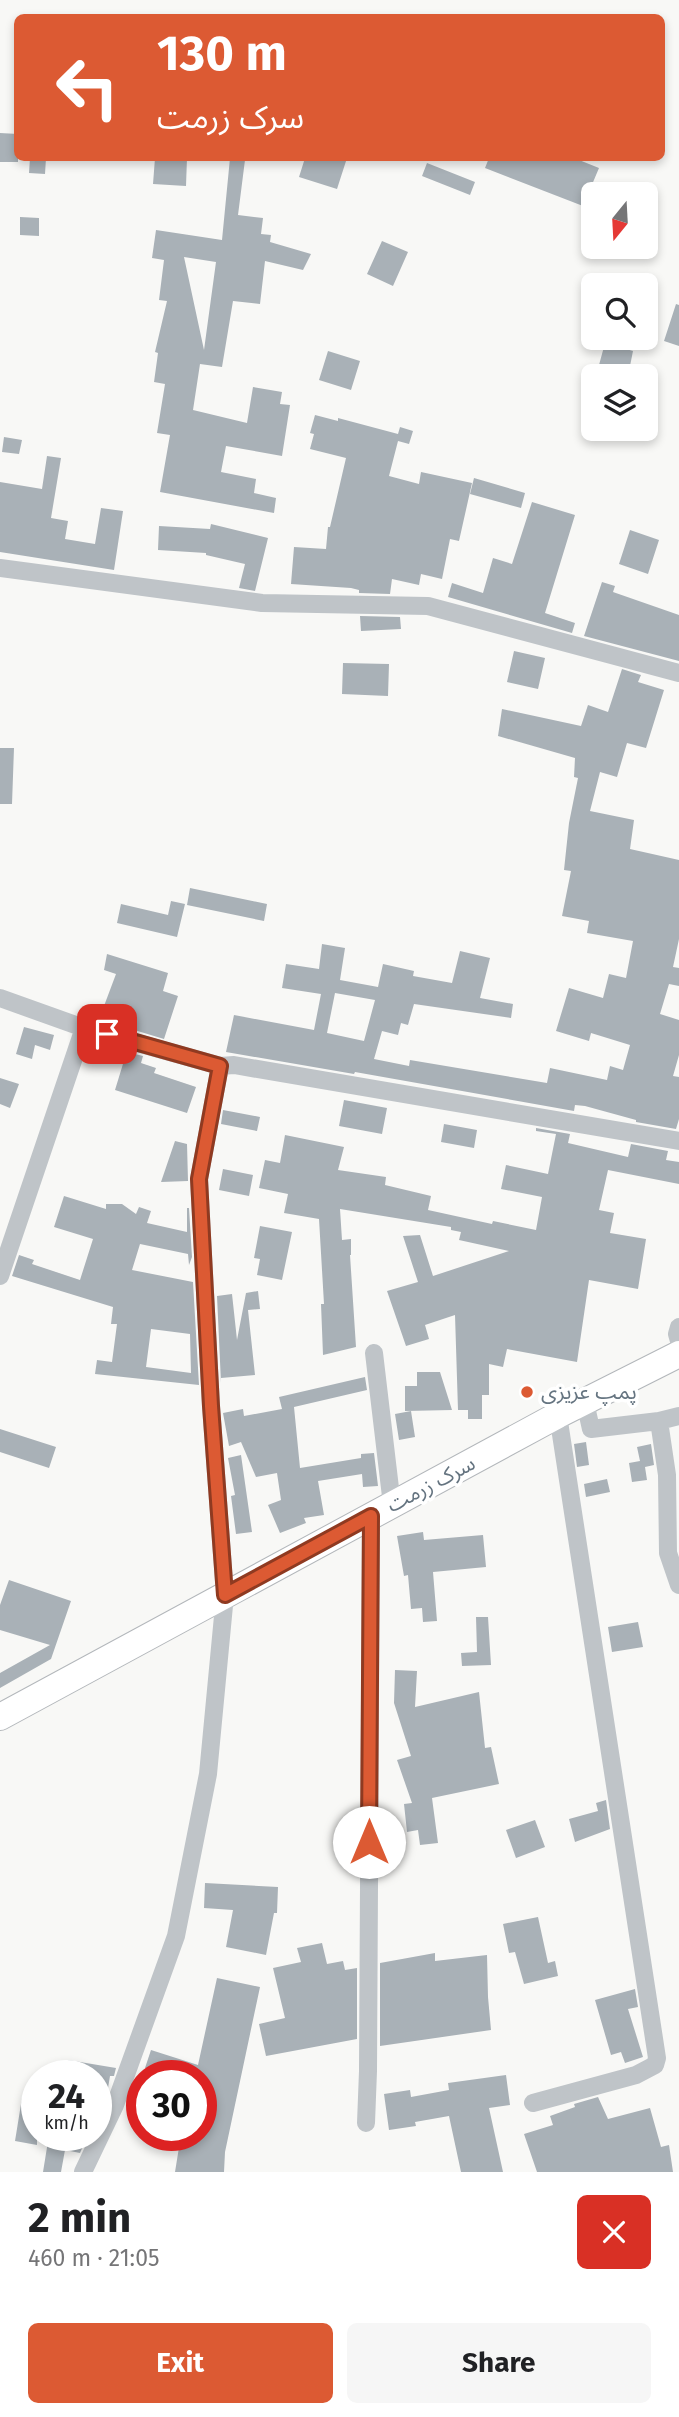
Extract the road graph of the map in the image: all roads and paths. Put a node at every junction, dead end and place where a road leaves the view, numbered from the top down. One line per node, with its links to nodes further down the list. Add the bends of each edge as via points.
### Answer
1 (0, 568): 2 (street, via 262,603 428,606)
2 (679, 673)
3 (0, 998): 4 (street)
4 (84, 1028): 5 (street); 7 (street)
5 (220, 1066): 6 (street); 18 (street, via 199,1179)
6 (679, 1141)
7 (0, 1276)
8 (679, 1327): 9 (street)
9 (679, 1341)
10 (374, 1353): 16 (street)
11 (679, 1354): 12 (highway, سرک زرمت)
12 (585, 1402): 13 (highway, سرک زرمت); 15 (street, via 591,1429)
13 (558, 1415): 16 (highway, سرک زرمت); 20 (street, via 657,2058 655,2065 636,2075)
14 (679, 1416): 15 (street)
15 (659, 1421): 17 (street, via 667,1475 668,1553)
16 (382, 1511): 18 (highway, سرک زرمت); 21 (street)
17 (679, 1586)
18 (225, 1595): 19 (highway, سرک زرمت); 22 (street, via 208,1774 176,1936 115,2105)
19 (0, 1717)
20 (533, 2103)
21 (366, 2123)
22 (83, 2172)

